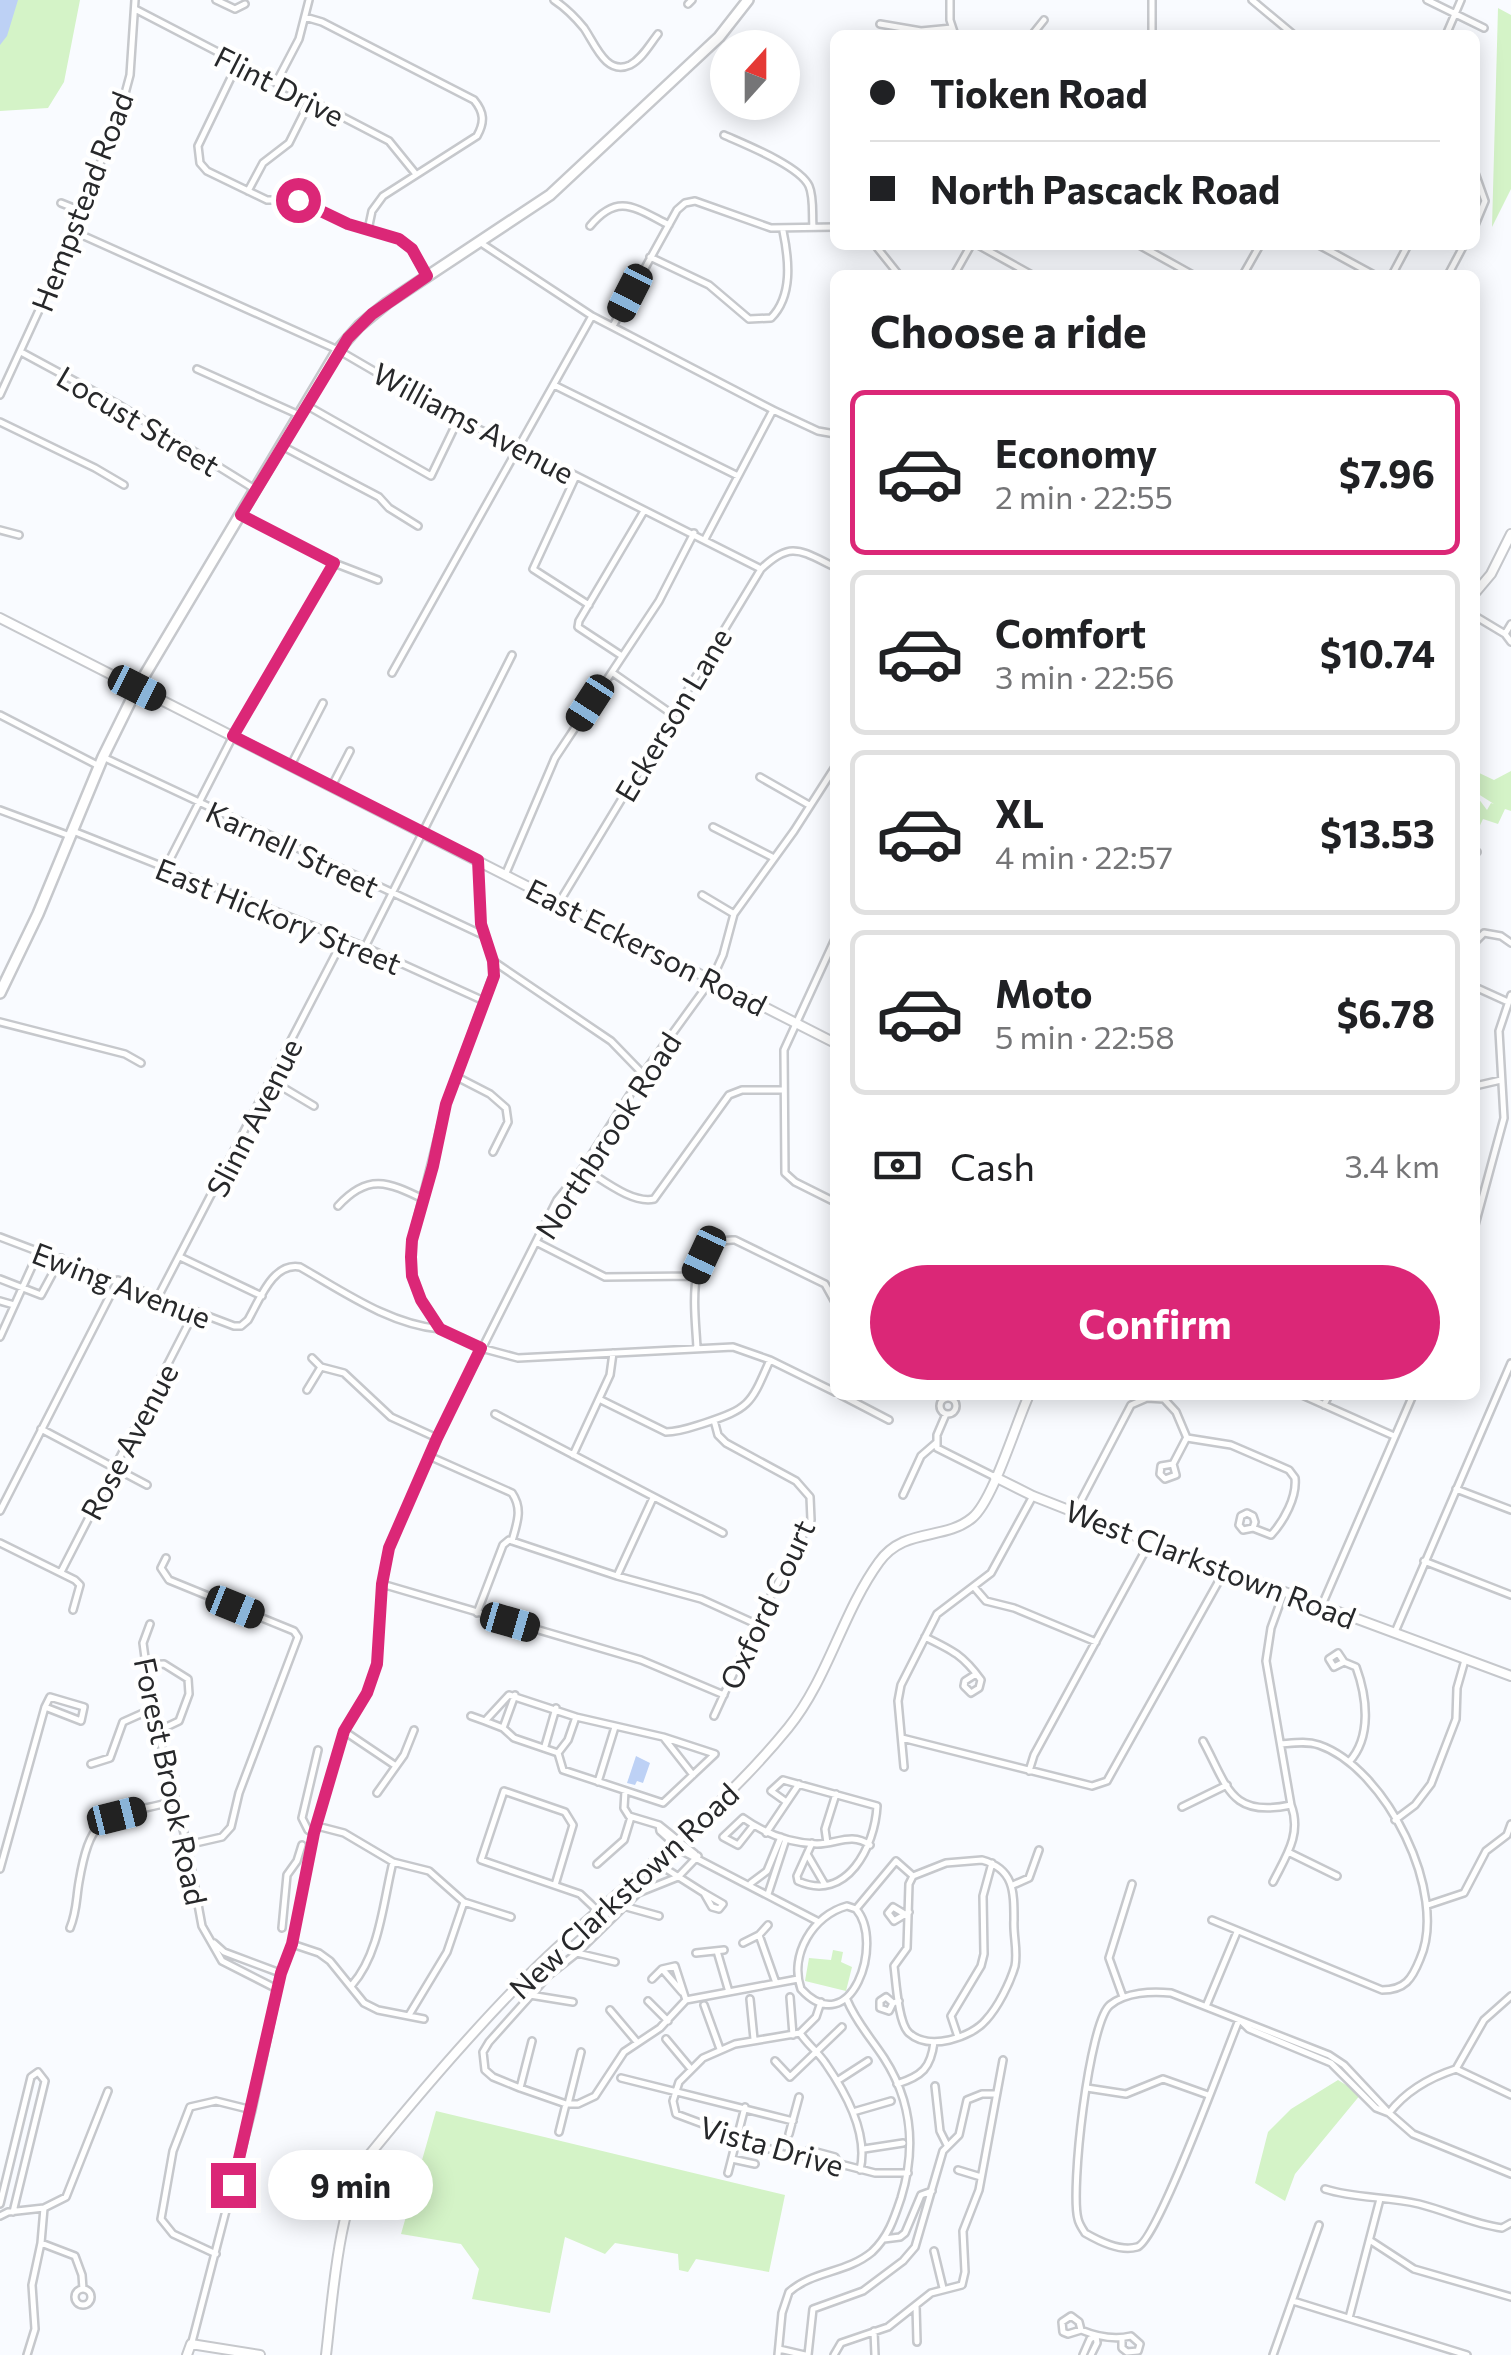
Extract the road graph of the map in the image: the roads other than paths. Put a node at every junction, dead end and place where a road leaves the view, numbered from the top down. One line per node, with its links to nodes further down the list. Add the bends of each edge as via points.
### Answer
1 (135, 0): 12 (street, Hempstead Road)
2 (216, 0): 11 (street, via 235,9)
3 (309, 0): 14 (street)
4 (554, 0): 26 (street, via 616,67 636,61)
5 (748, 0): 42 (main road, via 720,37 558,188)
6 (950, 0): 20 (street)
7 (1152, 0): 22 (street)
8 (1252, 0): 23 (street)
9 (1426, 0): 13 (street)
10 (1461, 0): 13 (street)
11 (245, 4)
12 (135, 10): 27 (street, Flint Drive); 34 (street, Hempstead Road, via 130,75)
13 (1456, 14): 17 (street); 24 (street)
14 (305, 17): 28 (street); 31 (street, via 481,108 477,136)
15 (1044, 20): 21 (street)
16 (880, 24): 19 (street)
17 (1477, 25): 18 (street); 25 (street)
18 (1484, 28)
19 (907, 30)
20 (953, 30)
21 (1036, 30)
22 (1152, 30)
23 (1288, 30)
24 (1448, 30)
25 (1475, 30)
26 (658, 34)
27 (238, 63): 28 (street, Flint Drive); 32 (street, via 197,154 207,171)
28 (276, 83): 29 (street, Flint Drive)
29 (310, 101): 31 (street, Flint Drive, via 389,141); 32 (street, via 289,143 264,163)
30 (724, 135): 38 (street, via 801,177 809,186)
31 (415, 173): 39 (street, via 383,196)
32 (248, 192): 39 (street, via 266,200 298,200)
33 (62, 204): 34 (street)
34 (82, 212): 41 (street, Hempstead Road)
35 (668, 225): 36 (street, via 614,204); 40 (street, via 676,210 695,201); 48 (street)
36 (590, 226)
37 (830, 227): 38 (street)
38 (812, 228): 40 (street)
39 (368, 230): 52 (street, via 412,249)
40 (783, 230): 48 (street, via 785,294 771,318 748,319 709,285)
41 (75, 232): 55 (street, Williams Avenue); 56 (street, Hempstead Road)
42 (480, 243): 52 (main road); 53 (street)
43 (984, 250): 49 (street)
44 (1148, 250): 50 (street)
45 (1328, 250): 47 (street)
46 (1336, 250): 47 (street)
47 (1334, 253): 51 (street)
48 (650, 258): 54 (street)
49 (1022, 270)
50 (1184, 270)
51 (1365, 270)
52 (427, 276): 55 (main road, via 372,314)
53 (592, 316): 54 (street); 58 (street)
54 (613, 326): 61 (street)
55 (338, 350): 60 (main road); 63 (street, Williams Avenue)
56 (21, 352): 59 (street, Hempstead Road); 71 (street, Locust Street)
57 (197, 369): 62 (street)
58 (554, 385): 67 (street); 69 (street)
59 (0, 395)
60 (306, 406): 62 (main road); 63 (street, via 431,476)
61 (773, 410): 65 (street); 69 (street)
62 (300, 416): 66 (main road)
63 (458, 420): 67 (street, Williams Avenue)
64 (0, 422): 70 (street)
65 (830, 433)
66 (282, 446): 71 (main road); 74 (street, via 379,497)
67 (519, 447): 68 (street, Williams Avenue); 93 (street)
68 (576, 476): 72 (street, Williams Avenue); 85 (street, via 533,564)
69 (738, 476): 79 (street)
70 (124, 485)
71 (256, 490): 73 (main road)
72 (644, 510): 76 (street, Williams Avenue); 85 (street)
73 (241, 515): 80 (street); 95 (main road)
74 (418, 526)
75 (0, 530): 78 (street)
76 (694, 533): 79 (street, Williams Avenue); 92 (street)
77 (1511, 534): 84 (street)
78 (19, 535)
79 (705, 538): 82 (street, Williams Avenue)
80 (334, 563): 83 (street); 99 (street)
81 (830, 565): 82 (street, via 790,549)
82 (760, 569): 97 (street, Eckerson Lane)
83 (378, 580)
84 (1480, 587)
85 (589, 605): 92 (street, via 578,628)
86 (0, 618): 95 (street, East Eckerson Road)
87 (1480, 619): 89 (street)
88 (1511, 624): 89 (street)
89 (1505, 634): 90 (street)
90 (1511, 642)
91 (512, 655): 110 (street)
92 (623, 656): 94 (street)
93 (392, 673)
94 (612, 674): 97 (street); 115 (street, via 555,758)
95 (137, 688): 99 (street, East Eckerson Road); 101 (main road)
96 (322, 703): 102 (street)
97 (672, 714): 118 (street, Eckerson Lane)
98 (0, 716): 101 (street, Karnell Street)
99 (233, 736): 102 (street, East Eckerson Road); 106 (street)
100 (350, 751): 105 (street)
101 (101, 761): 106 (street, Karnell Street); 111 (main road)
102 (291, 765): 105 (street, East Eckerson Road)
103 (830, 775): 107 (street, Northbrook Road)
104 (760, 778): 107 (street)
105 (332, 786): 110 (street, East Eckerson Road)
106 (199, 804): 114 (street); 116 (street, Karnell Street)
107 (811, 806): 112 (street, Northbrook Road)
108 (0, 810): 111 (street, East Hickory Street)
109 (713, 827): 112 (street)
110 (422, 832): 113 (street, East Eckerson Road); 116 (street)
111 (72, 834): 114 (street, East Hickory Street); 129 (main road)
112 (774, 858): 119 (street, Northbrook Road)
113 (478, 860): 115 (street, East Eckerson Road); 120 (street)
114 (165, 869): 122 (street, East Hickory Street)
115 (506, 873): 118 (street, East Eckerson Road)
116 (392, 895): 120 (street, Karnell Street); 124 (street)
117 (702, 895): 119 (street)
118 (560, 900): 127 (street, East Eckerson Road)
119 (734, 914): 127 (street, Northbrook Road)
120 (484, 936): 126 (street)
121 (1480, 936): 123 (street, via 1484,932)
122 (344, 938): 124 (street, East Hickory Street); 139 (street, Slinn Avenue)
123 (1511, 943)
124 (366, 947): 131 (street, East Hickory Street)
125 (830, 950): 133 (street)
126 (493, 961): 131 (street); 136 (street, via 611,1041)
127 (712, 979): 133 (street, East Eckerson Road); 136 (street, Northbrook Road)
128 (1480, 989): 130 (street)
129 (0, 993)
130 (1509, 998): 138 (street, via 1498,1031)
131 (484, 1001): 137 (street)
132 (0, 1022): 135 (street)
133 (796, 1022): 134 (street, East Eckerson Road); 141 (street, via 784,1050)
134 (830, 1040)
135 (141, 1063)
136 (643, 1074): 144 (street, Northbrook Road)
137 (458, 1076): 143 (street, via 506,1108 508,1122); 145 (street)
138 (1501, 1080): 140 (street); 147 (street, via 1504,1118)
139 (272, 1081): 142 (street); 152 (street, Slinn Avenue)
140 (1480, 1085)
141 (783, 1090): 144 (street, via 729,1096 654,1199 635,1198); 146 (street, via 786,1173)
142 (314, 1106)
143 (494, 1152)
144 (583, 1168): 150 (street, Northbrook Road)
145 (424, 1199): 148 (street, via 370,1184); 164 (street, via 412,1240 412,1276)
146 (830, 1200)
147 (1480, 1201)
148 (338, 1206)
149 (0, 1237): 151 (street, Ewing Avenue)
150 (536, 1242): 154 (street, via 605,1276); 166 (street, Northbrook Road)
151 (39, 1251): 153 (street, Ewing Avenue); 157 (street)
152 (180, 1257): 159 (street, Slinn Avenue); 160 (street)
153 (61, 1258): 156 (street, Ewing Avenue); 157 (street, via 41,1295)
154 (694, 1276): 158 (street, via 715,1242 735,1240 825,1284); 167 (street)
155 (0, 1278): 157 (street)
156 (118, 1280): 159 (street, Ewing Avenue); 188 (street)
157 (22, 1288): 162 (street)
158 (830, 1293)
159 (159, 1295): 163 (street, Ewing Avenue)
160 (262, 1296): 163 (street, Ewing Avenue, via 241,1326); 164 (street, Ewing Avenue, via 278,1272 300,1267 386,1315)
161 (0, 1301): 162 (street)
162 (14, 1306): 165 (street)
163 (195, 1311): 196 (street, Rose Avenue)
164 (440, 1329): 166 (street, Ewing Avenue)
165 (0, 1336)
166 (481, 1348): 168 (street, Ewing Avenue, via 518,1358); 190 (street, Northbrook Road)
167 (698, 1349): 168 (street, Ewing Avenue); 170 (street, Ewing Avenue, via 733,1347)
168 (612, 1352): 175 (street)
169 (312, 1358): 172 (street)
170 (770, 1360): 173 (street, Ewing Avenue); 186 (street, via 754,1396 740,1411)
171 (1511, 1365): 199 (street)
172 (321, 1366): 174 (street); 190 (street, via 344,1373 390,1417)
173 (830, 1389)
174 (307, 1390)
175 (601, 1400): 186 (street, via 666,1432); 193 (street)
176 (851, 1400): 187 (street, Ewing Avenue)
177 (1026, 1400): 197 (street)
178 (1142, 1400): 205 (street, via 1131,1405)
179 (1167, 1400): 191 (street)
180 (1313, 1400): 183 (street)
181 (1326, 1400): 183 (street)
182 (1410, 1400): 189 (street)
183 (1324, 1405): 189 (street)
184 (495, 1414): 193 (street)
185 (946, 1414): 192 (street)
186 (714, 1420): 224 (street, Oxford Court, via 726,1443 796,1481 810,1498 811,1520)
187 (889, 1420)
188 (41, 1428): 196 (street); 203 (street)
189 (1394, 1436): 220 (street)
190 (437, 1438): 194 (street, Northbrook Road)
191 (1186, 1438): 195 (street); 206 (street, via 1231,1445 1295,1478 1279,1527 1271,1535)
192 (936, 1443): 197 (street, via 943,1453); 200 (street, via 921,1456)
193 (573, 1455): 202 (street)
194 (430, 1456): 208 (street, via 512,1492 519,1512); 216 (street, Northbrook Road, via 389,1548)
195 (1173, 1464)
196 (114, 1468): 198 (street); 214 (street, Rose Avenue)
197 (995, 1477): 201 (street, West Clarkstown Road); 277 (street, New Clarkstown Road, via 975,1516 887,1552 791,1725)
198 (148, 1485)
199 (1456, 1489): 204 (street); 212 (street)
200 (903, 1495)
201 (1033, 1496): 205 (street, West Clarkstown Road); 217 (street, via 991,1573)
202 (653, 1498): 207 (street); 215 (street)
203 (0, 1510)
204 (1511, 1510)
205 (1076, 1512): 209 (street, West Clarkstown Road)
206 (1253, 1528)
207 (723, 1533)
208 (512, 1541): 215 (street); 222 (street, via 503,1545)
209 (1150, 1542): 213 (street, West Clarkstown Road); 227 (street)
210 (0, 1543): 214 (street)
211 (166, 1558): 280 (street, via 161,1568 169,1580 298,1637 231,1827 222,1837)
212 (1424, 1561): 219 (street); 225 (street)
213 (1224, 1570): 218 (street, West Clarkstown Road); 258 (street, via 1106,1781 1092,1786)
214 (60, 1572): 221 (street, via 80,1585)
215 (617, 1576): 224 (street, via 702,1599)
216 (382, 1584): 222 (street); 246 (street, Northbrook Road, via 377,1664)
217 (974, 1587): 226 (street, via 943,1606); 227 (street, via 986,1601)
218 (1284, 1592): 220 (street, West Clarkstown Road); 250 (street, via 1266,1661)
219 (1511, 1594)
220 (1322, 1605): 225 (street, West Clarkstown Road)
221 (73, 1610)
222 (476, 1613): 234 (street, via 641,1660)
223 (150, 1624): 230 (street, Forest Brook Road)
224 (756, 1624): 234 (street, Oxford Court)
225 (1395, 1632): 228 (street, West Clarkstown Road)
226 (926, 1636): 231 (street, via 960,1654); 248 (street, via 898,1692)
227 (1096, 1642): 258 (street)
228 (1465, 1660): 232 (street, West Clarkstown Road); 271 (street, via 1456,1719 1431,1784)
229 (1344, 1662): 254 (street, via 1360,1677 1366,1731)
230 (145, 1665): 237 (street, Forest Brook Road); 244 (street, via 164,1664 188,1679 179,1721)
231 (976, 1674)
232 (1511, 1676)
233 (515, 1695): 236 (street); 241 (street); 243 (street)
234 (724, 1695): 239 (street, Oxford Court)
235 (44, 1707): 235 (street, via 80,1721 84,1706 50,1696); 291 (street)
236 (556, 1708): 240 (street); 251 (street)
237 (152, 1709): 244 (street, Forest Brook Road); 255 (street, via 124,1722 110,1758)
238 (471, 1716): 241 (street)
239 (714, 1716)
240 (576, 1717): 242 (street); 253 (street)
241 (484, 1721): 243 (street)
242 (615, 1726): 247 (street); 260 (street)
243 (504, 1728): 251 (street, via 514,1738)
244 (160, 1730): 266 (street, Forest Brook Road)
245 (414, 1730): 256 (street)
246 (344, 1731): 256 (street); 274 (street, Northbrook Road)
247 (663, 1737): 259 (street); 259 (street, via 714,1754)
248 (902, 1738): 257 (street); 258 (street)
249 (1203, 1741): 262 (street)
250 (1281, 1744): 254 (street, via 1316,1744); 268 (street)
251 (545, 1746): 253 (street)
252 (318, 1750): 274 (street, via 302,1818)
253 (558, 1752): 260 (street, via 562,1770)
254 (1349, 1762): 271 (street)
255 (90, 1764)
256 (396, 1766): 264 (street)
257 (904, 1767)
258 (1029, 1771)
259 (693, 1775): 263 (street, via 663,1804)
260 (598, 1782): 263 (street)
261 (799, 1784): 265 (street); 267 (street); 267 (street, via 783,1780 771,1792)
262 (1227, 1786): 268 (street, via 1256,1810); 269 (street)
263 (625, 1791): 270 (street, via 624,1808)
264 (377, 1793)
265 (836, 1794): 278 (street); 282 (street, via 877,1806)
266 (176, 1801): 280 (street, Forest Brook Road); 315 (street, via 104,1819 90,1833)
267 (785, 1801): 275 (street)
268 (1291, 1804): 284 (street, via 1297,1820)
269 (1182, 1807)
270 (632, 1818): 277 (street, via 659,1826); 288 (street, via 624,1840)
271 (1396, 1820): 306 (street, via 1422,1873)
272 (1511, 1824): 306 (street, via 1486,1851 1464,1893)
273 (753, 1826): 273 (street, via 743,1818 723,1837 738,1845); 275 (street)
274 (315, 1830): 287 (street, via 344,1833); 302 (street)
275 (766, 1833): 276 (street)
276 (784, 1838): 279 (street); 298 (street, via 767,1871); 304 (street)
277 (675, 1841): 286 (street); 309 (street, New Clarkstown Road)
278 (827, 1843): 279 (street); 282 (street, via 851,1837)
279 (812, 1844): 285 (street)
280 (187, 1845): 319 (street, Forest Brook Road)
281 (302, 1845): 296 (street)
282 (870, 1845): 300 (street, via 846,1877)
283 (1039, 1850): 301 (street, via 1028,1878)
284 (1288, 1852): 293 (street); 295 (street)
285 (807, 1854): 300 (street); 300 (street, via 798,1881)
286 (698, 1856): 294 (street); 298 (street)
287 (393, 1862): 305 (street, via 429,1870); 330 (street, via 373,1950)
288 (597, 1864)
289 (992, 1864): 292 (street, via 946,1863); 301 (street); 352 (street, via 983,1896 981,1966 951,2016)
290 (664, 1867): 294 (street)
291 (0, 1869)
292 (913, 1876): 308 (street, via 896,1861); 357 (street, via 907,1948 894,1966 896,2002 907,2031)
293 (1337, 1876)
294 (678, 1877): 303 (street); 307 (street, via 649,1886)
295 (1273, 1882)
296 (286, 1884): 302 (street); 316 (street)
297 (555, 1884): 297 (street, via 573,1825 565,1812 504,1792 481,1860); 309 (street)
298 (750, 1884): 304 (street)
299 (1132, 1884): 337 (street, via 1109,1958)
300 (825, 1885)
301 (1013, 1885): 352 (street, via 1017,1948 1010,1980 984,2023)
302 (304, 1888): 321 (street)
303 (704, 1893)
304 (768, 1894): 313 (street)
305 (464, 1902): 311 (street); 346 (street, via 447,1952)
306 (1428, 1905): 317 (street, via 1426,1946 1412,1978 1394,1990)
307 (623, 1906): 310 (street); 322 (street)
308 (856, 1909): 313 (street, via 838,1908); 339 (street, via 865,1956)
309 (598, 1911): 431 (street, New Clarkstown Road, via 506,2000 360,2170 348,2204)
310 (658, 1916)
311 (511, 1917)
312 (1212, 1920): 317 (street)
313 (817, 1921): 328 (street, via 799,1958)
314 (768, 1925): 318 (street)
315 (70, 1928)
316 (282, 1928)
317 (1237, 1932): 343 (street)
318 (759, 1935): 320 (street); 329 (street)
319 (208, 1938): 326 (street, Forest Brook Road, via 224,1952); 331 (street, Forest Brook Road, via 222,1961)
320 (742, 1943)
321 (292, 1944): 326 (street); 330 (street, via 320,1953)
322 (577, 1952): 324 (street); 333 (street)
323 (696, 1953): 332 (street, via 720,1950)
324 (615, 1962)
325 (662, 1970): 327 (street); 335 (street); 335 (street, via 674,1966)
326 (281, 1973): 331 (street)
327 (652, 1979)
328 (798, 1979): 329 (street); 342 (street)
329 (776, 1983): 332 (street)
330 (352, 1986): 346 (street, via 364,2003)
331 (278, 1990): 381 (street)
332 (729, 1992): 335 (street)
333 (530, 1995): 341 (street); 370 (street, via 489,2042 482,2061 493,2077)
334 (1511, 1996): 365 (street, via 1484,2020)
335 (685, 1997): 349 (street)
336 (790, 1997): 351 (street)
337 (1123, 1998): 343 (street, via 1156,1992); 371 (street, via 1106,2007)
338 (750, 1999): 354 (street)
339 (846, 2000): 342 (street); 368 (street)
340 (648, 2001): 349 (street)
341 (574, 2002)
342 (821, 2002): 351 (street)
343 (1207, 2004): 348 (street)
344 (704, 2005): 358 (street)
345 (610, 2010): 356 (street)
346 (409, 2016): 347 (street)
347 (424, 2019)
348 (1240, 2020): 376 (street); 383 (street, via 1331,2063)
349 (668, 2021): 356 (street)
350 (842, 2027): 359 (street)
351 (797, 2034): 354 (street, Vista Drive); 359 (street, Vista Drive)
352 (958, 2037): 357 (street)
353 (666, 2039): 364 (street)
354 (754, 2040): 358 (street, Vista Drive)
355 (532, 2041): 370 (street)
356 (638, 2042): 379 (street, via 595,2096)
357 (934, 2042): 368 (street, via 923,2073)
358 (720, 2049): 364 (street, Vista Drive)
359 (816, 2051): 363 (street, via 790,2077); 367 (street, Vista Drive)
360 (581, 2052): 379 (street)
361 (1003, 2060): 374 (street)
362 (868, 2061): 367 (street)
363 (775, 2062)
364 (691, 2068): 373 (street, Vista Drive)
365 (1456, 2069): 375 (street); 383 (street, via 1402,2096)
366 (621, 2078): 373 (street)
367 (836, 2081): 382 (street, Vista Drive)
368 (897, 2084): 398 (street, via 911,2127)
369 (935, 2086): 389 (street)
370 (520, 2088): 379 (street)
371 (1086, 2088): 376 (street, via 1126,2094 1164,2080); 376 (street, via 1077,2218 1085,2233 1119,2247 1146,2242)
372 (108, 2091): 405 (street, via 66,2198)
373 (676, 2091): 380 (street); 387 (street, Vista Drive, via 672,2106 679,2118)
374 (996, 2094): 389 (street, via 967,2100 959,2135); 400 (street)
375 (1511, 2095)
376 (1208, 2096)
377 (800, 2097): 384 (street)
378 (890, 2101): 382 (street)
379 (567, 2104): 385 (street)
380 (744, 2106): 384 (street); 387 (street)
381 (252, 2110): 414 (street); 414 (street, via 216,2102 190,2107 173,2152 162,2219 174,2234)
382 (853, 2112): 390 (street, Vista Drive)
383 (1388, 2113): 399 (street, via 1413,2134)
384 (793, 2120): 386 (street)
385 (560, 2132)
386 (789, 2134)
387 (736, 2138): 392 (street); 393 (street, Vista Drive)
388 (902, 2143): 390 (street)
389 (946, 2145): 402 (street)
390 (864, 2149): 395 (street, Vista Drive)
391 (808, 2150): 393 (street)
392 (732, 2159): 394 (street); 397 (street)
393 (838, 2163): 395 (street, Vista Drive)
394 (755, 2164)
395 (860, 2170): 398 (street, Vista Drive)
396 (958, 2170): 400 (street)
397 (728, 2174)
398 (908, 2174): 410 (street)
399 (1511, 2174)
400 (982, 2177): 415 (street, via 963,2232 964,2280)
401 (1325, 2189): 403 (street)
402 (934, 2190): 410 (street, via 921,2195 905,2233); 432 (street, via 915,2247 903,2261 863,2291 813,2309)
403 (1380, 2198): 408 (street, via 1489,2226); 411 (street)
404 (0, 2204): 406 (street, via 31,2077 38,2072 45,2081)
405 (44, 2208): 406 (street); 412 (street)
406 (13, 2212): 407 (street)
407 (0, 2216)
408 (1511, 2222)
409 (1319, 2225): 418 (street)
410 (884, 2239): 427 (street, via 850,2266 789,2292)
411 (1371, 2241): 417 (street, via 1414,2269); 420 (street)
412 (41, 2243): 416 (street, via 74,2256); 428 (street)
413 (934, 2251): 415 (street)
414 (216, 2254): 426 (street)
415 (943, 2288): 419 (street)
416 (83, 2289)
417 (1511, 2297)
418 (1293, 2301): 420 (street); 436 (street)
419 (916, 2306): 422 (street); 425 (street)
420 (1349, 2318): 437 (street)
421 (1081, 2330): 423 (street)
422 (874, 2331): 433 (street, via 841,2342); 434 (street)
423 (1096, 2336): 424 (street); 435 (street)
424 (1122, 2338)
425 (918, 2342)
426 (192, 2344): 429 (street); 430 (street)
427 (777, 2353): 432 (street)
428 (27, 2355)
429 (188, 2355)
430 (260, 2355)
431 (326, 2355)
432 (807, 2355)
433 (834, 2355)
434 (875, 2355)
435 (1087, 2355)
436 (1273, 2355)
437 (1468, 2355)

